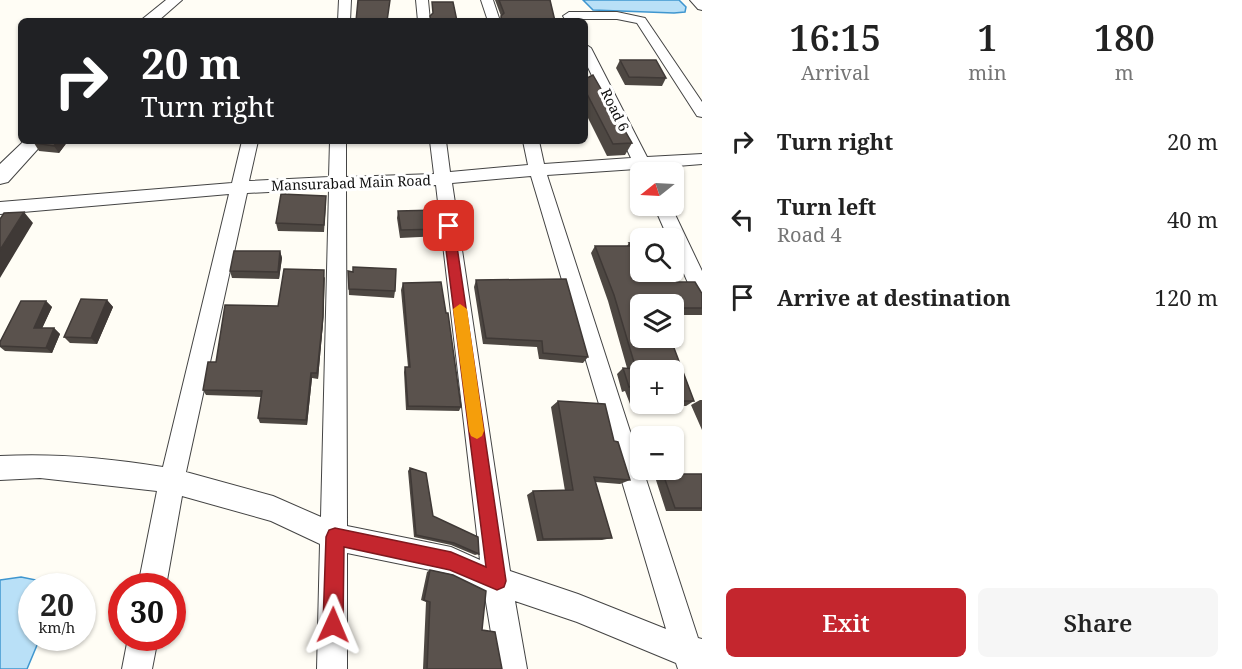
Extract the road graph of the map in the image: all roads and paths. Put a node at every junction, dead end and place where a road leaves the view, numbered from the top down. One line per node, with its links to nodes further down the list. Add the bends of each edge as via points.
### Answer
1 (175, 0): 8 (street)
2 (345, 0): 9 (street)
3 (422, 0): 10 (street)
4 (487, 0): 11 (street)
5 (696, 0): 6 (street)
6 (702, 7)
7 (569, 15): 13 (street, via 641,21)
8 (152, 18)
9 (344, 18)
10 (424, 18)
11 (493, 18)
12 (588, 54): 20 (street, Road 6)
13 (702, 113)
14 (32, 144): 24 (street)
15 (249, 144): 27 (street)
16 (338, 144): 26 (street)
17 (438, 144): 25 (street)
18 (532, 144): 23 (street)
19 (702, 159): 21 (street, Mansurabad Main Road)
20 (641, 162)
21 (683, 162)
22 (630, 168): 23 (street, Mansurabad Main Road)
23 (537, 170): 25 (street, Mansurabad Main Road); 37 (street)
24 (0, 177)
25 (442, 179): 26 (street, Mansurabad Main Road); 35 (street)
26 (336, 183): 27 (street, Mansurabad Main Road); 33 (street)
27 (240, 190): 28 (street, Mansurabad Main Road); 32 (street)
28 (0, 208)
29 (667, 216): 30 (street)
30 (702, 292)
31 (0, 468): 32 (street, via 40,466 132,474)
32 (171, 482): 33 (street, via 273,509); 34 (street)
33 (335, 537): 35 (street, via 451,561); 39 (street)
34 (154, 573)
35 (497, 581): 37 (street, via 578,608); 40 (street)
36 (140, 651): 38 (street)
37 (694, 658)
38 (137, 669)
39 (332, 669)
40 (512, 669)

